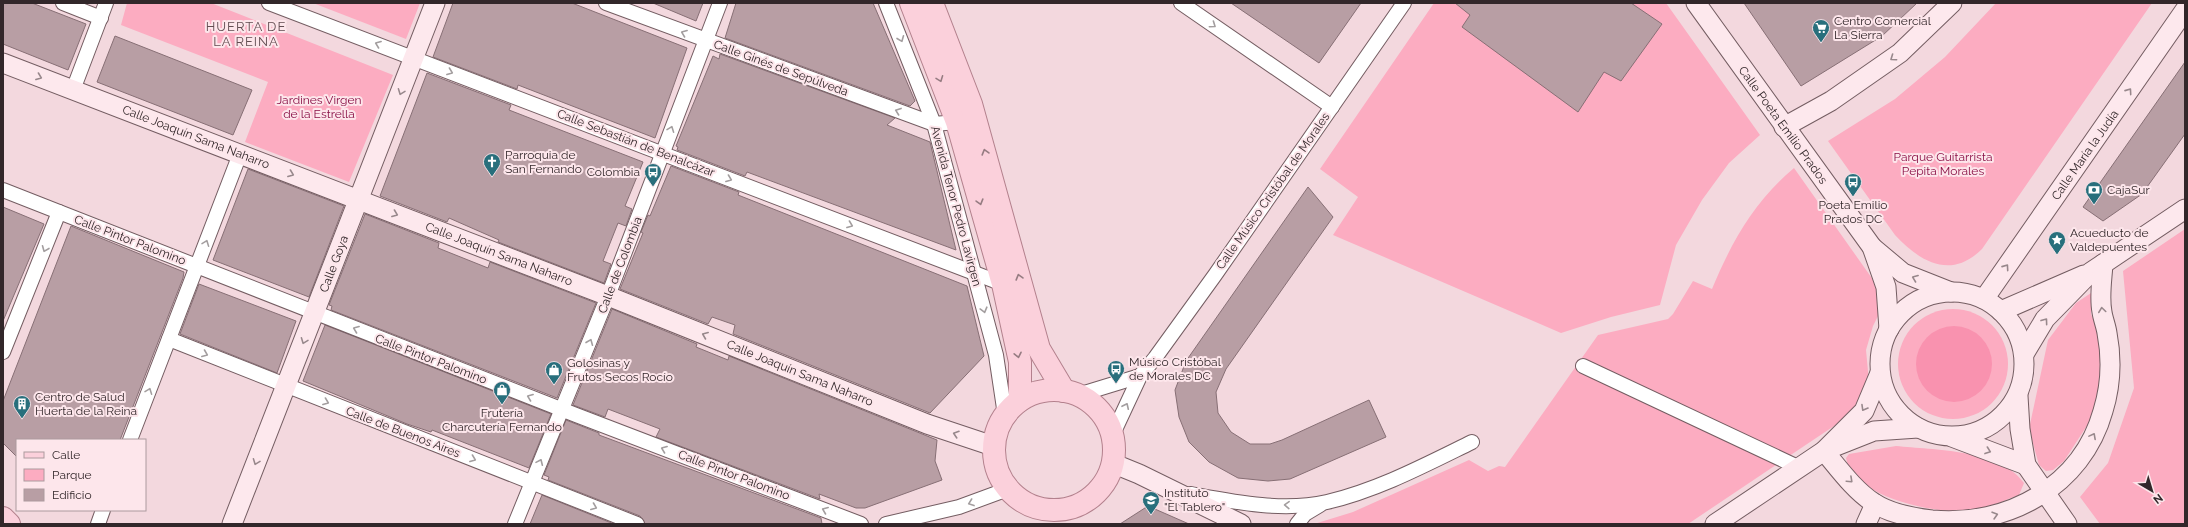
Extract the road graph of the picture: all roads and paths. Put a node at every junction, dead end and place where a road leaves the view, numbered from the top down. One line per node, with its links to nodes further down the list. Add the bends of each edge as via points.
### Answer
1 (63, 3): 15 (street)
2 (106, 3): 15 (street)
3 (270, 3): 17 (street, Calle Sebastián de Benalcázar, one-way to 3)
4 (435, 3): 17 (street, Calle Goya)
5 (606, 3): 16 (street, Calle Ginés de Sepúlveda, one-way to 5)
6 (720, 3): 16 (street, Calle de Colombia)
7 (886, 3): 22 (street, Avenida Tenor Pedro Lavirgen, one-way to 22)
8 (911, 3): 21 (main road, Avenida Tenor Pedro Lavirgen, one-way to 21)
9 (932, 3): 48 (main road, one-way to 9, via 1039,349 971,104)
10 (1181, 3): 20 (street, one-way to 20)
11 (1404, 3): 20 (street, Calle Músico Cristóbal de Morales)
12 (1696, 3): 23 (street, Calle Poeta Emilio Prados)
13 (1952, 3): 23 (street, one-way to 23, via 1900,53 1832,101)
14 (2185, 10): 37 (street, Calle María la Judía, one-way to 14)
15 (101, 18): 19 (street)
16 (706, 41): 22 (street, Calle Ginés de Sepúlveda, one-way to 16); 24 (street, Calle de Colombia, one-way to 16)
17 (414, 58): 24 (street, Calle Sebastián de Benalcázar, one-way to 24); 27 (street, Calle Goya, one-way to 27)
18 (3, 63): 19 (street, Calle Joaquín Sama Naharro, one-way to 19)
19 (73, 90): 25 (street, Calle Joaquín Sama Naharro)
20 (1332, 107): 46 (street, Calle Músico Cristóbal de Morales)
21 (957, 122): 22 (street, Calle Ginés de Sepúlveda); 34 (main road, Avenida Tenor Pedro Lavirgen, one-way to 34)
22 (934, 124): 33 (street, Avenida Tenor Pedro Lavirgen)
23 (1784, 127): 30 (street, Calle Poeta Emilio Prados)
24 (662, 153): 33 (street, Calle Sebastián de Benalcázar, one-way to 33); 36 (street, Calle de Colombia)
25 (240, 154): 27 (street, Calle Joaquín Sama Naharro, one-way to 27); 31 (street, one-way to 25)
26 (3, 190): 29 (street, Calle Pintor Palomino)
27 (358, 200): 36 (street, Calle Joaquín Sama Naharro, one-way to 36); 39 (street, Calle Goya)
28 (2185, 209): 32 (street)
29 (59, 212): 31 (street, Calle Pintor Palomino); 42 (street, one-way to 42)
30 (1872, 247): 35 (street, Calle Poeta Emilio Prados, one-way to 30, via 1902,273); 40 (street, Calle Poeta Emilio Prados, via 1886,287)
31 (197, 266): 39 (street, Calle Pintor Palomino); 41 (street)
32 (2097, 268): 38 (street); 43 (street, one-way to 32, via 2045,319); 64 (street, one-way to 32, via 2069,471 2087,448 2105,405 2110,371 2109,344)
33 (974, 273): 34 (street, Calle Sebastián de Benalcázar); 50 (street, Avenida Tenor Pedro Lavirgen, one-way to 50)
34 (1003, 284): 50 (main road, Avenida Tenor Pedro Lavirgen, one-way to 50, via 1020,362)
35 (1951, 292): 37 (street, via 1968,293); 40 (street, via 1927,296 1905,310)
36 (608, 296): 51 (street, Calle de Colombia, one-way to 36); 57 (street, Calle Joaquín Sama Naharro, one-way to 36, via 927,424)
37 (1984, 299): 38 (street)
38 (2001, 311): 43 (street, via 2015,328)
39 (315, 313): 47 (street, Calle Goya, one-way to 47); 51 (street, Calle Pintor Palomino, one-way to 39)
40 (1889, 329): 45 (street, via 1881,350)
41 (169, 339): 47 (street, Calle de Buenos Aires, one-way to 47); 55 (street, one-way to 41)
42 (3, 352)
43 (2024, 354): 49 (street, via 2024,376)
44 (1583, 366): 61 (street)
45 (1880, 372): 52 (street, via 1886,395 1899,414); 58 (street, one-way to 58, via 1864,410)
46 (1140, 376): 48 (street); 53 (street, Calle Músico Cristóbal de Morales, one-way to 46)
47 (286, 387): 62 (street, Calle de Buenos Aires, one-way to 62); 74 (street, Calle Goya, one-way to 74)
48 (1071, 393): 50 (main road, via 1048,390 1033,393); 53 (main road, via 1090,402 1100,412)
49 (2018, 396): 54 (street, via 2006,413 1990,426 1971,434); 60 (street)
50 (1012, 408): 57 (main road, via 997,430)
51 (563, 410): 62 (street, Calle de Colombia, one-way to 51); 77 (street, Calle Pintor Palomino, one-way to 51)
52 (1918, 428): 54 (street, via 1934,435); 58 (street, via 1874,431)
53 (1112, 436): 59 (main road)
54 (1951, 437): 60 (street, one-way to 60)
55 (130, 439)
56 (1472, 442): 66 (street, via 1383,484)
57 (994, 446): 65 (main road, via 994,462 1000,476)
58 (1824, 451): 61 (street); 67 (street, one-way to 67, via 1844,475)
59 (1112, 463): 63 (street); 69 (main road, via 1097,492)
60 (2026, 465): 64 (street)
61 (1800, 468): 82 (street)
62 (531, 482): 75 (street, Calle de Colombia); 76 (street, Calle de Buenos Aires, one-way to 76)
63 (1177, 492): 66 (street, one-way to 63, via 1299,505 1241,503); 80 (street)
64 (2045, 493): 71 (street, one-way to 64, via 1981,519 2019,507); 84 (street)
65 (1015, 495): 69 (main road, via 1039,508 1054,510); 78 (street, one-way to 78); 79 (main road)
66 (1326, 502): 81 (street, via 1305,514)
67 (1875, 504): 71 (street); 83 (street)
68 (103, 511): 73 (street)
69 (1067, 516)
70 (3, 518): 72 (main road)
71 (1912, 521)
72 (9, 524)
73 (98, 524)
74 (232, 524)
75 (515, 524)
76 (637, 524)
77 (861, 524)
78 (886, 524)
79 (1038, 524)
80 (1241, 524)
81 (1297, 524)
82 (1715, 524)
83 (1866, 524)
84 (2067, 524)

